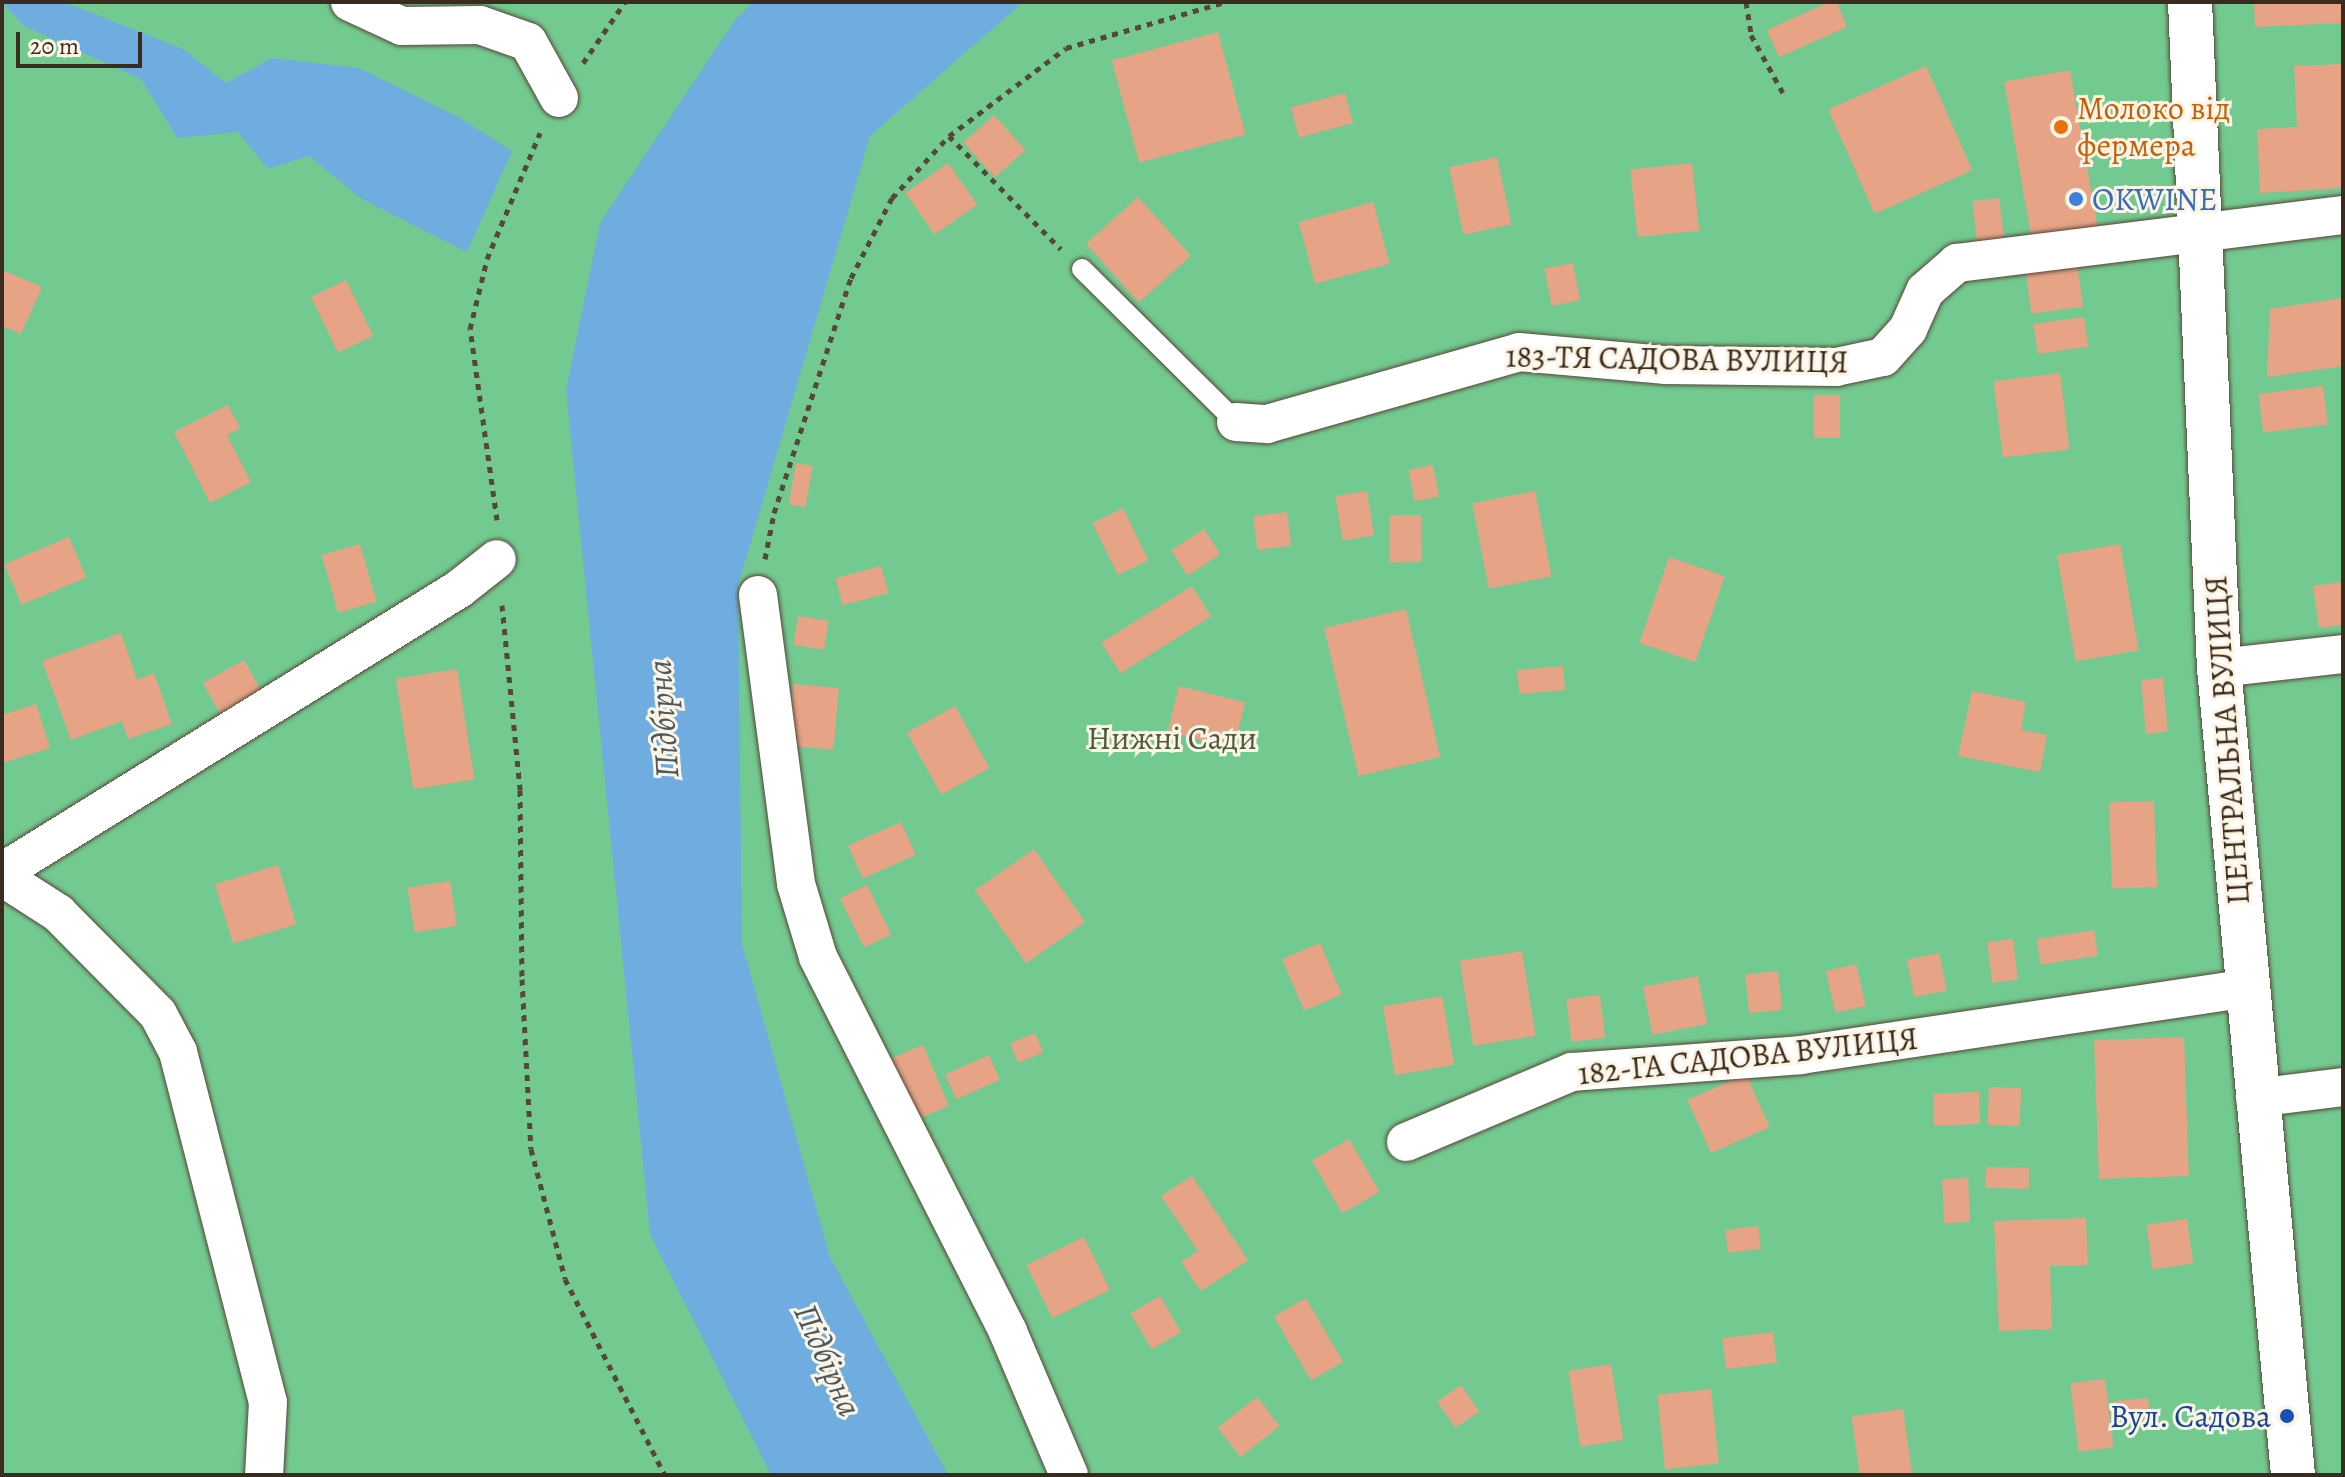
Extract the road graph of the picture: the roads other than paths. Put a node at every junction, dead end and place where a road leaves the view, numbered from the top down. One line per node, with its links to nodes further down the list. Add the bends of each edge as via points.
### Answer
1 (350, 2): 3 (street, via 402,26 480,25 528,42)
2 (2190, 2): 5 (street, ЦЕНТРАЛЬНА ВУЛИЦЯ)
3 (559, 98)
4 (2343, 215): 5 (street, 183-ТЯ САДОВА ВУЛИЦЯ)
5 (2199, 229): 7 (street, 183-ТЯ САДОВА ВУЛИЦЯ, via 1957,263 1925,291 1908,329 1883,357 1836,367 1666,365 1519,352 1267,424); 11 (street, ЦЕНТРАЛЬНА ВУЛИЦЯ)
6 (1082, 269): 7 (lane, 183-ТЯ САДОВА ВУЛИЦЯ)
7 (1236, 422)
8 (497, 559): 12 (street, via 459,589)
9 (758, 595): 19 (street, via 796,884 818,957 1008,1332)
10 (2343, 654): 11 (street)
11 (2219, 668): 13 (street, ЦЕНТРАЛЬНА ВУЛИЦЯ)
12 (2, 875): 18 (street, via 58,913 158,1014 178,1052 268,1402)
13 (2245, 989): 15 (street, ЦЕНТРАЛЬНА ВУЛИЦЯ); 16 (street, 182-ГА САДОВА ВУЛИЦЯ, via 1801,1055 1572,1072)
14 (2343, 1087): 15 (street)
15 (2255, 1098): 17 (street, ЦЕНТРАЛЬНА ВУЛИЦЯ)
16 (1406, 1142)
17 (2288, 1474)
18 (264, 1475)
19 (1069, 1475)

